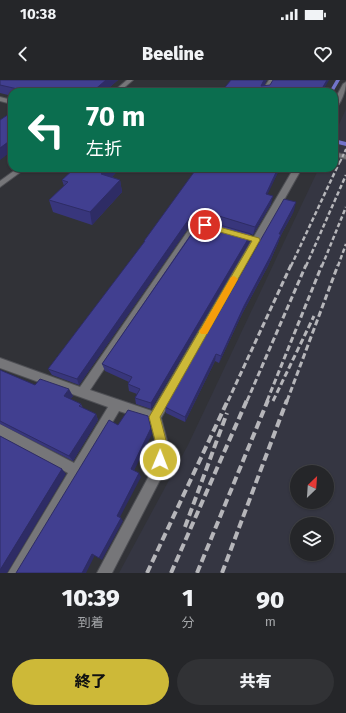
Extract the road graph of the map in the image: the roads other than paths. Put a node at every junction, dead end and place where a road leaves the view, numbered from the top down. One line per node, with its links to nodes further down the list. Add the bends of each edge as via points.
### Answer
1 (130, 80): 3 (street)
2 (346, 84): 4 (street)
3 (121, 88)
4 (338, 99)
5 (17, 172): 7 (street)
6 (295, 172): 12 (street, via 253,239)
7 (0, 185)
8 (220, 230): 10 (street, via 205,225 195,227)
9 (0, 363): 10 (street)
10 (82, 392): 11 (street)
11 (116, 405): 12 (street); 14 (street)
12 (155, 417): 16 (street, via 163,448 156,476)
13 (0, 430): 14 (street)
14 (77, 470): 15 (street)
15 (15, 573)
16 (104, 573)

